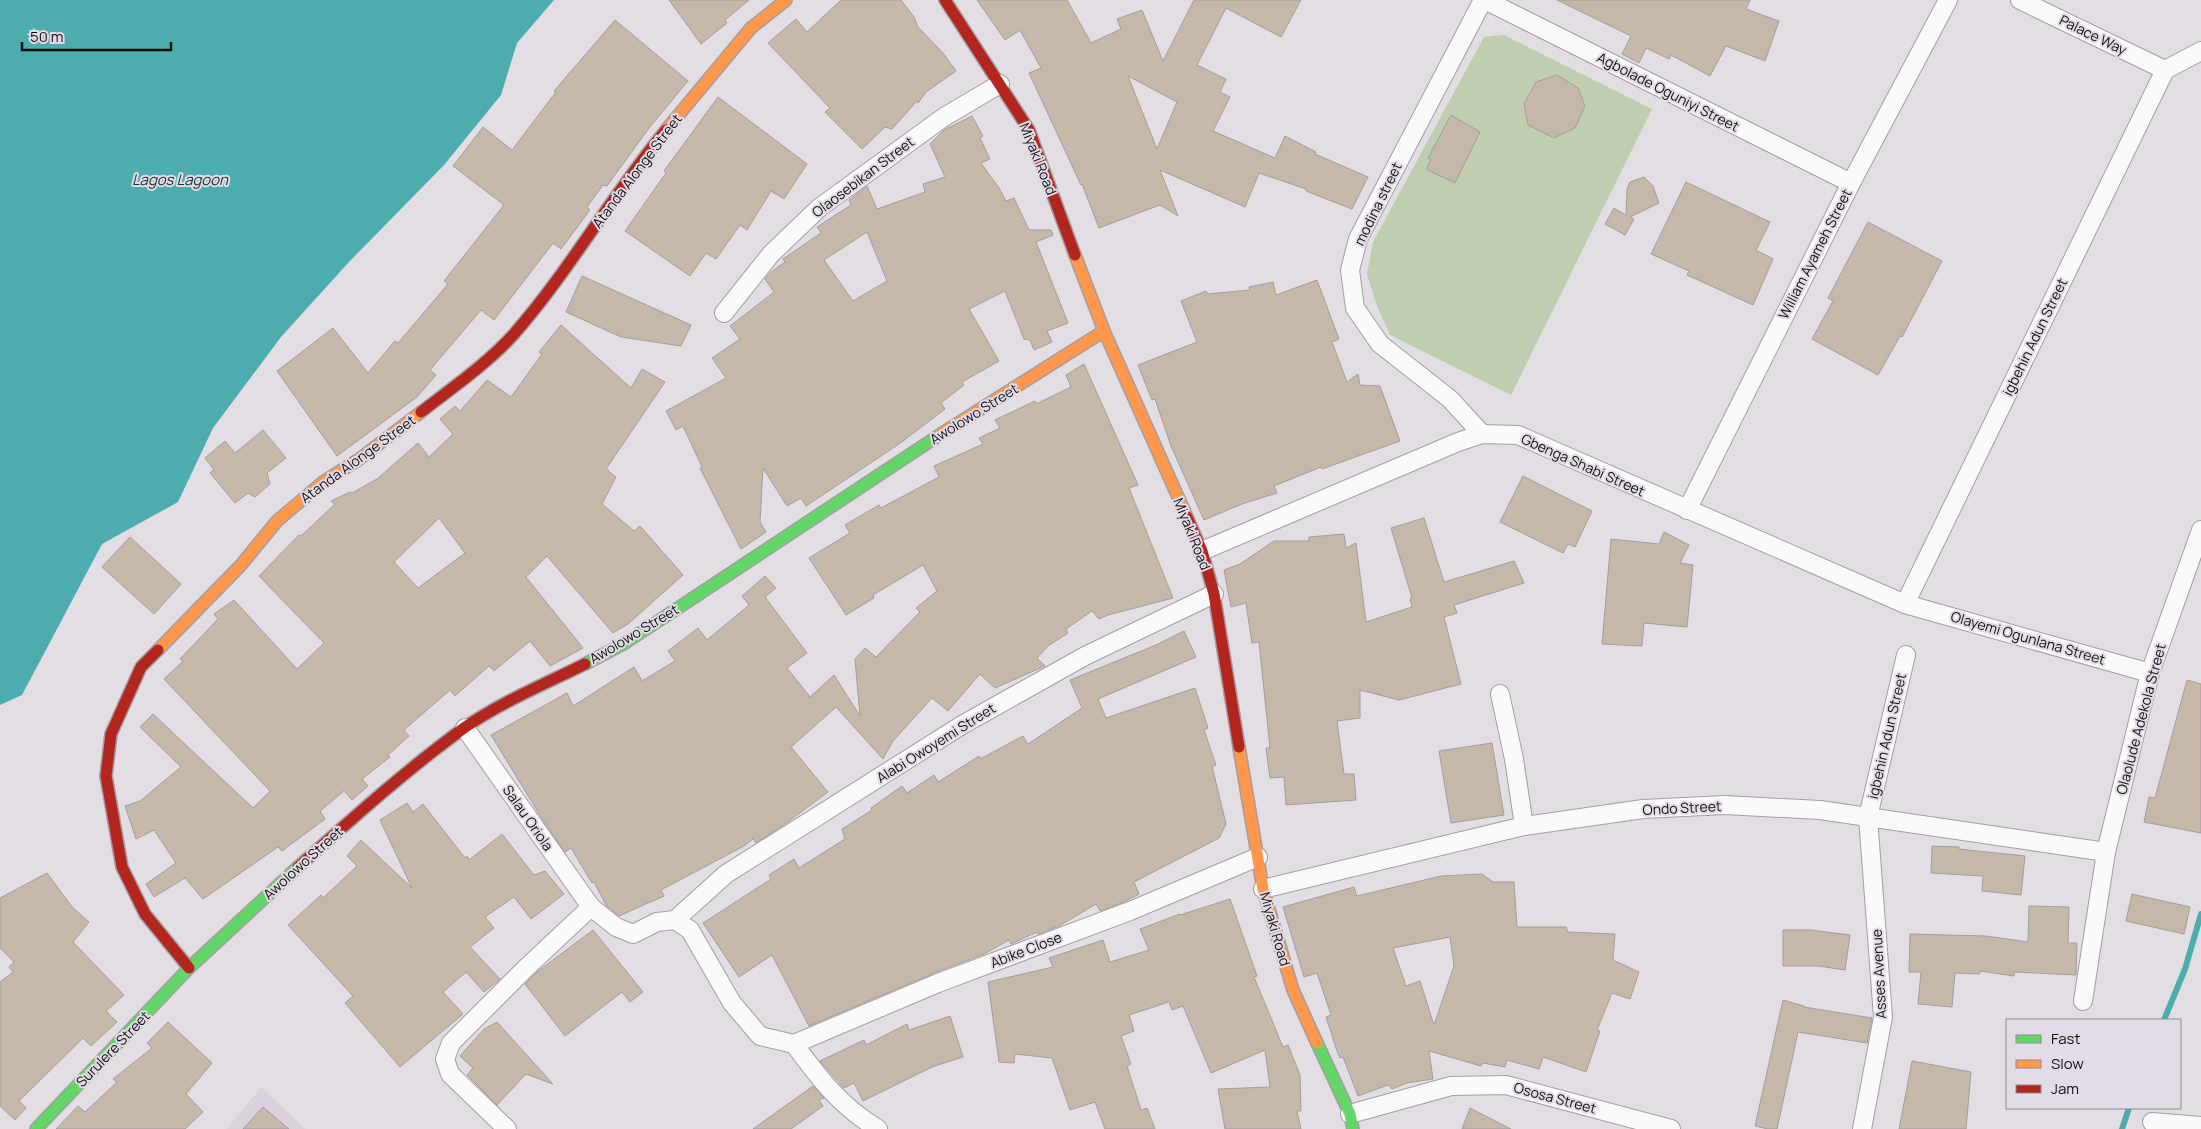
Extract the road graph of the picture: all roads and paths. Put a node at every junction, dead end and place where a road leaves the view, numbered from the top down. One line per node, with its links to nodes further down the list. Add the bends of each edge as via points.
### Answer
1 (786, 0): 29 (street, Atanda Alonge Street, via 752,28 661,136 563,272 513,335 463,380 358,460 323,482 277,521 241,565 141,667 111,734 106,776 111,809 122,867 145,914)
2 (945, 0): 8 (street, Miyaki Road)
3 (1484, 0): 9 (street, Agbolade Oguniyi Street); 12 (street, modina street, via 1358,239 1350,270 1355,308 1380,344 1450,399)
4 (1948, 0): 9 (street, William Ayameh Street)
5 (2020, 0): 7 (street, Palace Way)
6 (2201, 51): 7 (street)
7 (2165, 70): 17 (street, igbehin Adun Street)
8 (1000, 84): 10 (street, Olaosebikan Street, via 944,117 818,208 772,254); 11 (street, Miyaki Road, via 1029,130)
9 (1851, 183): 13 (street, William Ayameh Street)
10 (724, 313)
11 (1104, 331): 15 (street, Miyaki Road); 21 (street, Awolowo Street, via 954,425 625,643)
12 (1482, 434): 13 (street, Gbenga Shabi Street, via 1518,435); 15 (street, Gbenga Shabi Street)
13 (1687, 510): 17 (street, Gbenga Shabi Street)
14 (2201, 530): 19 (street, Olaolude Adekola Street)
15 (1202, 551): 16 (street, Miyaki Road)
16 (1214, 594): 25 (street, Miyaki Road); 28 (street, Alabi Owoyemi Street, via 1085,656 962,725 726,874)
17 (1905, 604): 19 (street, Olayemi Ogunlana Street)
18 (1906, 655): 22 (street, igbehin Adun Street)
19 (2150, 673): 24 (street, Olaolude Adekola Street)
20 (1500, 694): 23 (street)
21 (465, 728): 27 (street, Salau Oriola); 29 (street, Awolowo Street, via 375,799)
22 (1868, 817): 23 (street, Ondo Street, via 1820,810 1725,805 1643,809); 24 (street, Ondo Street); 39 (street, Asses Avenue, via 1883,1017)
23 (1524, 826): 26 (street, Ondo Street)
24 (2106, 852): 30 (street, Olaolude Adekola Street)
25 (1258, 857): 26 (street, Miyaki Road); 31 (street, Abike Close, via 1130,911 938,983)
26 (1263, 889): 32 (street, Miyaki Road, via 1293,990)
27 (591, 907): 28 (street, Salau Oriola, via 616,927 632,934 657,922); 36 (street, via 451,1043 445,1059 450,1074)
28 (675, 920): 31 (street, via 690,930 732,1003 760,1036)
29 (189, 968): 35 (street, Surulere Street)
30 (2083, 1001)
31 (794, 1044): 37 (street, via 820,1080 855,1115)
32 (1351, 1122): 38 (street, Ososa Street, via 1451,1086 1506,1085)
33 (2152, 1122): 34 (street)
34 (2201, 1126)
35 (36, 1129)
36 (507, 1129)
37 (878, 1129)
38 (1671, 1129)
39 (1862, 1129)

